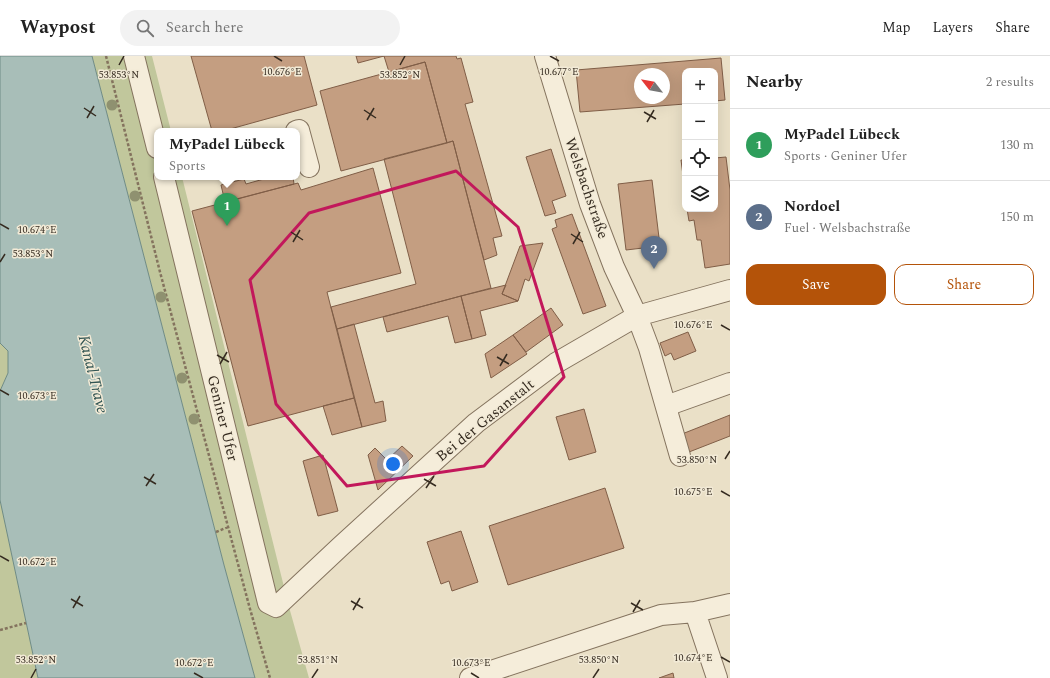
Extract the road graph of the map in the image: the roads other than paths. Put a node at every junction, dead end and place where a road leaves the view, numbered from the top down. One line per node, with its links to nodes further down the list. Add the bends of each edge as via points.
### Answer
1 (134, 56): 3 (street)
2 (545, 56): 8 (street, Welsbachstraße, via 590,204 614,267)
3 (154, 136)
4 (300, 137): 5 (street)
5 (309, 167)
6 (165, 180): 13 (street, Geniner Ufer, via 268,603)
7 (730, 290): 8 (street, Bei der Gasanstalt)
8 (637, 316): 10 (street, Welsbachstraße); 13 (street, Bei der Gasanstalt, via 556,363 476,423)
9 (730, 383): 10 (street)
10 (666, 406): 11 (street, Welsbachstraße)
11 (680, 456)
12 (730, 604): 14 (street)
13 (276, 607)
14 (696, 612): 15 (street, via 662,615); 16 (street)
15 (470, 678)
16 (717, 678)

